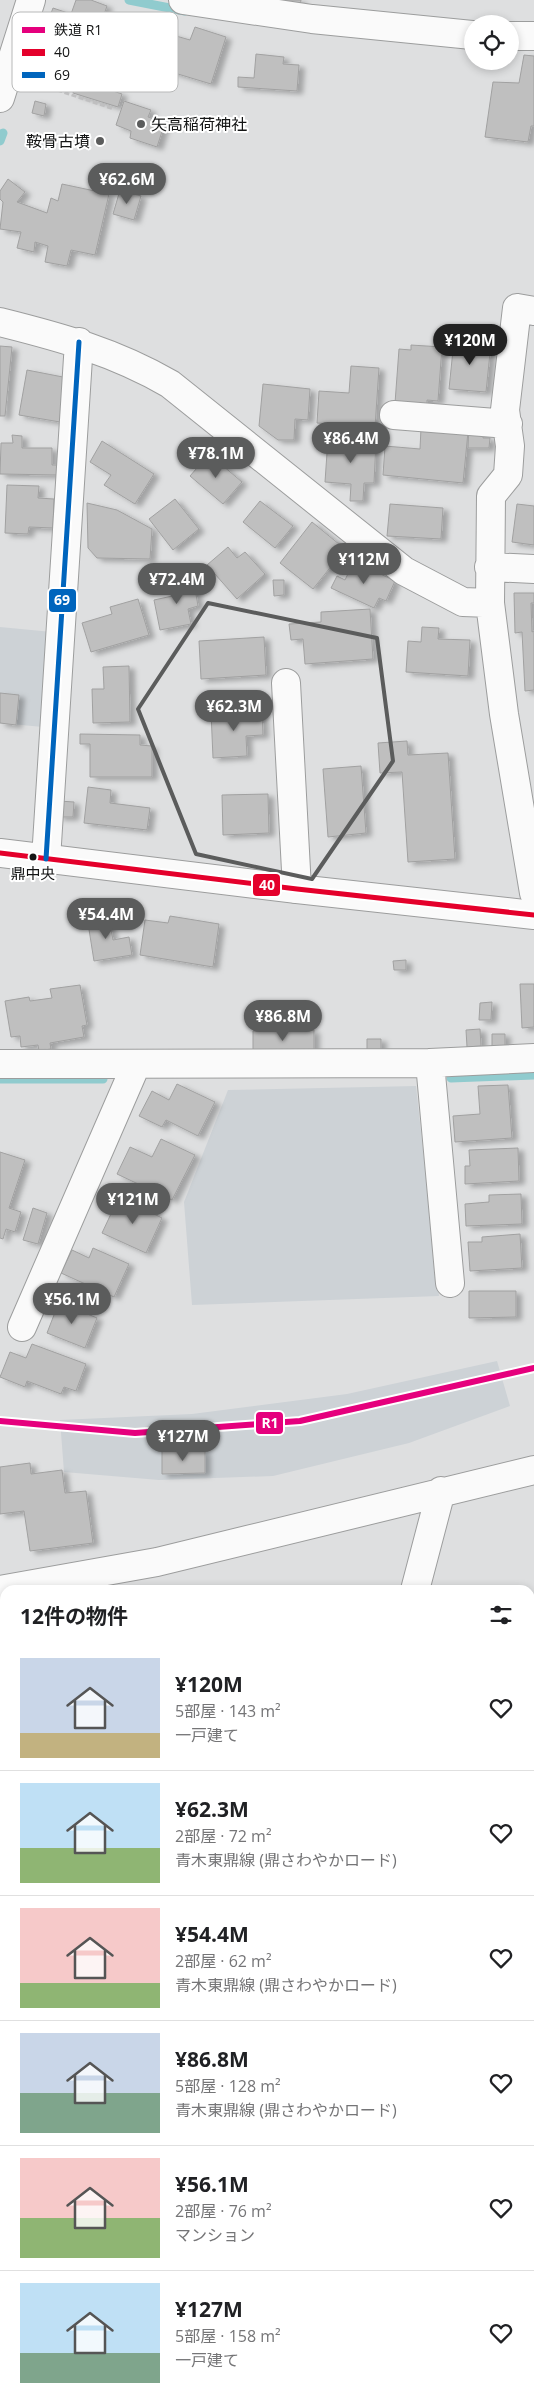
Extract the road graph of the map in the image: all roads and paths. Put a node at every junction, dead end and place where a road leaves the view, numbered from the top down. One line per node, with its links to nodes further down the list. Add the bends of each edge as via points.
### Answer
1 (31, 0): 3 (street)
2 (183, 0): 4 (street)
3 (27, 12)
4 (464, 34)
5 (519, 36): 6 (street)
6 (534, 36)
7 (12, 61): 8 (street)
8 (4, 86)
9 (33, 92): 10 (path)
10 (114, 109)
11 (526, 309): 15 (street, via 505,410)
12 (0, 322): 13 (street)
13 (79, 342): 18 (street, via 138,365 170,384 404,572 463,602); 21 (street)
14 (394, 415): 15 (street)
15 (508, 424): 16 (street, via 508,475 491,496)
16 (489, 568): 17 (street); 18 (street)
17 (534, 569)
18 (490, 603): 23 (street, via 504,714)
19 (286, 683): 22 (street)
20 (0, 853): 21 (street)
21 (46, 859): 22 (street)
22 (297, 889): 24 (street)
23 (534, 893)
24 (534, 915)
25 (534, 1058): 26 (street)
26 (430, 1063): 28 (street); 29 (street)
27 (0, 1064): 28 (street)
28 (136, 1065): 30 (street)
29 (450, 1283)
30 (22, 1327)
31 (534, 1470): 32 (street)
32 (441, 1492): 33 (street, via 157,1562); 35 (street)
33 (94, 1582): 34 (street)
34 (59, 1585)
35 (416, 1585)

